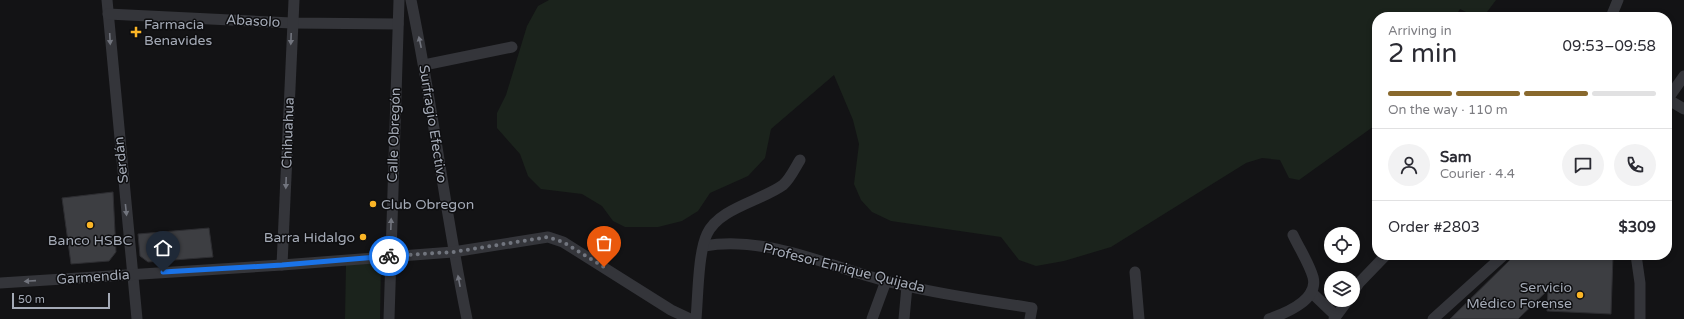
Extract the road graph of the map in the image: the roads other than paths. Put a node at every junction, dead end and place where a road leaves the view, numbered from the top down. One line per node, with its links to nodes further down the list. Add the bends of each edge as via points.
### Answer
1 (107, 0): 7 (street, Serdán)
2 (294, 0): 8 (street, Chihuahua)
3 (399, 0): 9 (street, Calle Obregón)
4 (411, 0): 11 (street, Surfragio Efectivo, one-way to 4)
5 (1618, 0): 6 (street)
6 (1613, 12)
7 (108, 14): 8 (street, Abasolo); 26 (street, Serdán, one-way to 26)
8 (292, 23): 9 (street, Abasolo); 24 (street, Chihuahua, one-way to 24)
9 (398, 24): 20 (street, Calle Obregón, one-way to 9)
10 (512, 47): 11 (street)
11 (424, 65): 19 (street, Surfragio Efectivo)
12 (1684, 76): 13 (street)
13 (1672, 93)
14 (1672, 103): 15 (street)
15 (1684, 110)
16 (800, 160): 18 (street, via 785,183 713,224)
17 (1293, 235): 31 (street, via 1313,277)
18 (704, 246): 27 (street, Profesor Enrique Quijada, via 732,243 768,248); 39 (street)
19 (453, 252): 20 (street, Garmendia); 37 (street, Surfragio Efectivo, one-way to 19); 38 (street, Garmendia, via 537,238 556,239)
20 (390, 256): 24 (street, Garmendia); 36 (street, Calle Obregón)
21 (1381, 260): 28 (street)
22 (1498, 260): 44 (street)
23 (1637, 260): 45 (street, via 1640,283)
24 (282, 265): 26 (street, Garmendia)
25 (1134, 272): 42 (street)
26 (132, 274): 29 (street, Garmendia, one-way to 29); 35 (street, Serdán)
27 (886, 281): 30 (street, Profesor Enrique Quijada); 40 (street)
28 (1360, 282)
29 (0, 283)
30 (907, 286): 33 (street, Profesor Enrique Quijada); 41 (street)
31 (1311, 292): 34 (street); 43 (street, via 1295,308)
32 (1343, 307): 34 (street)
33 (1031, 314)
34 (1335, 318)
35 (137, 319)
36 (389, 319)
37 (467, 319)
38 (690, 319)
39 (696, 319)
40 (872, 319)
41 (904, 319)
42 (1139, 319)
43 (1269, 319)
44 (1433, 319)
45 (1640, 319)

